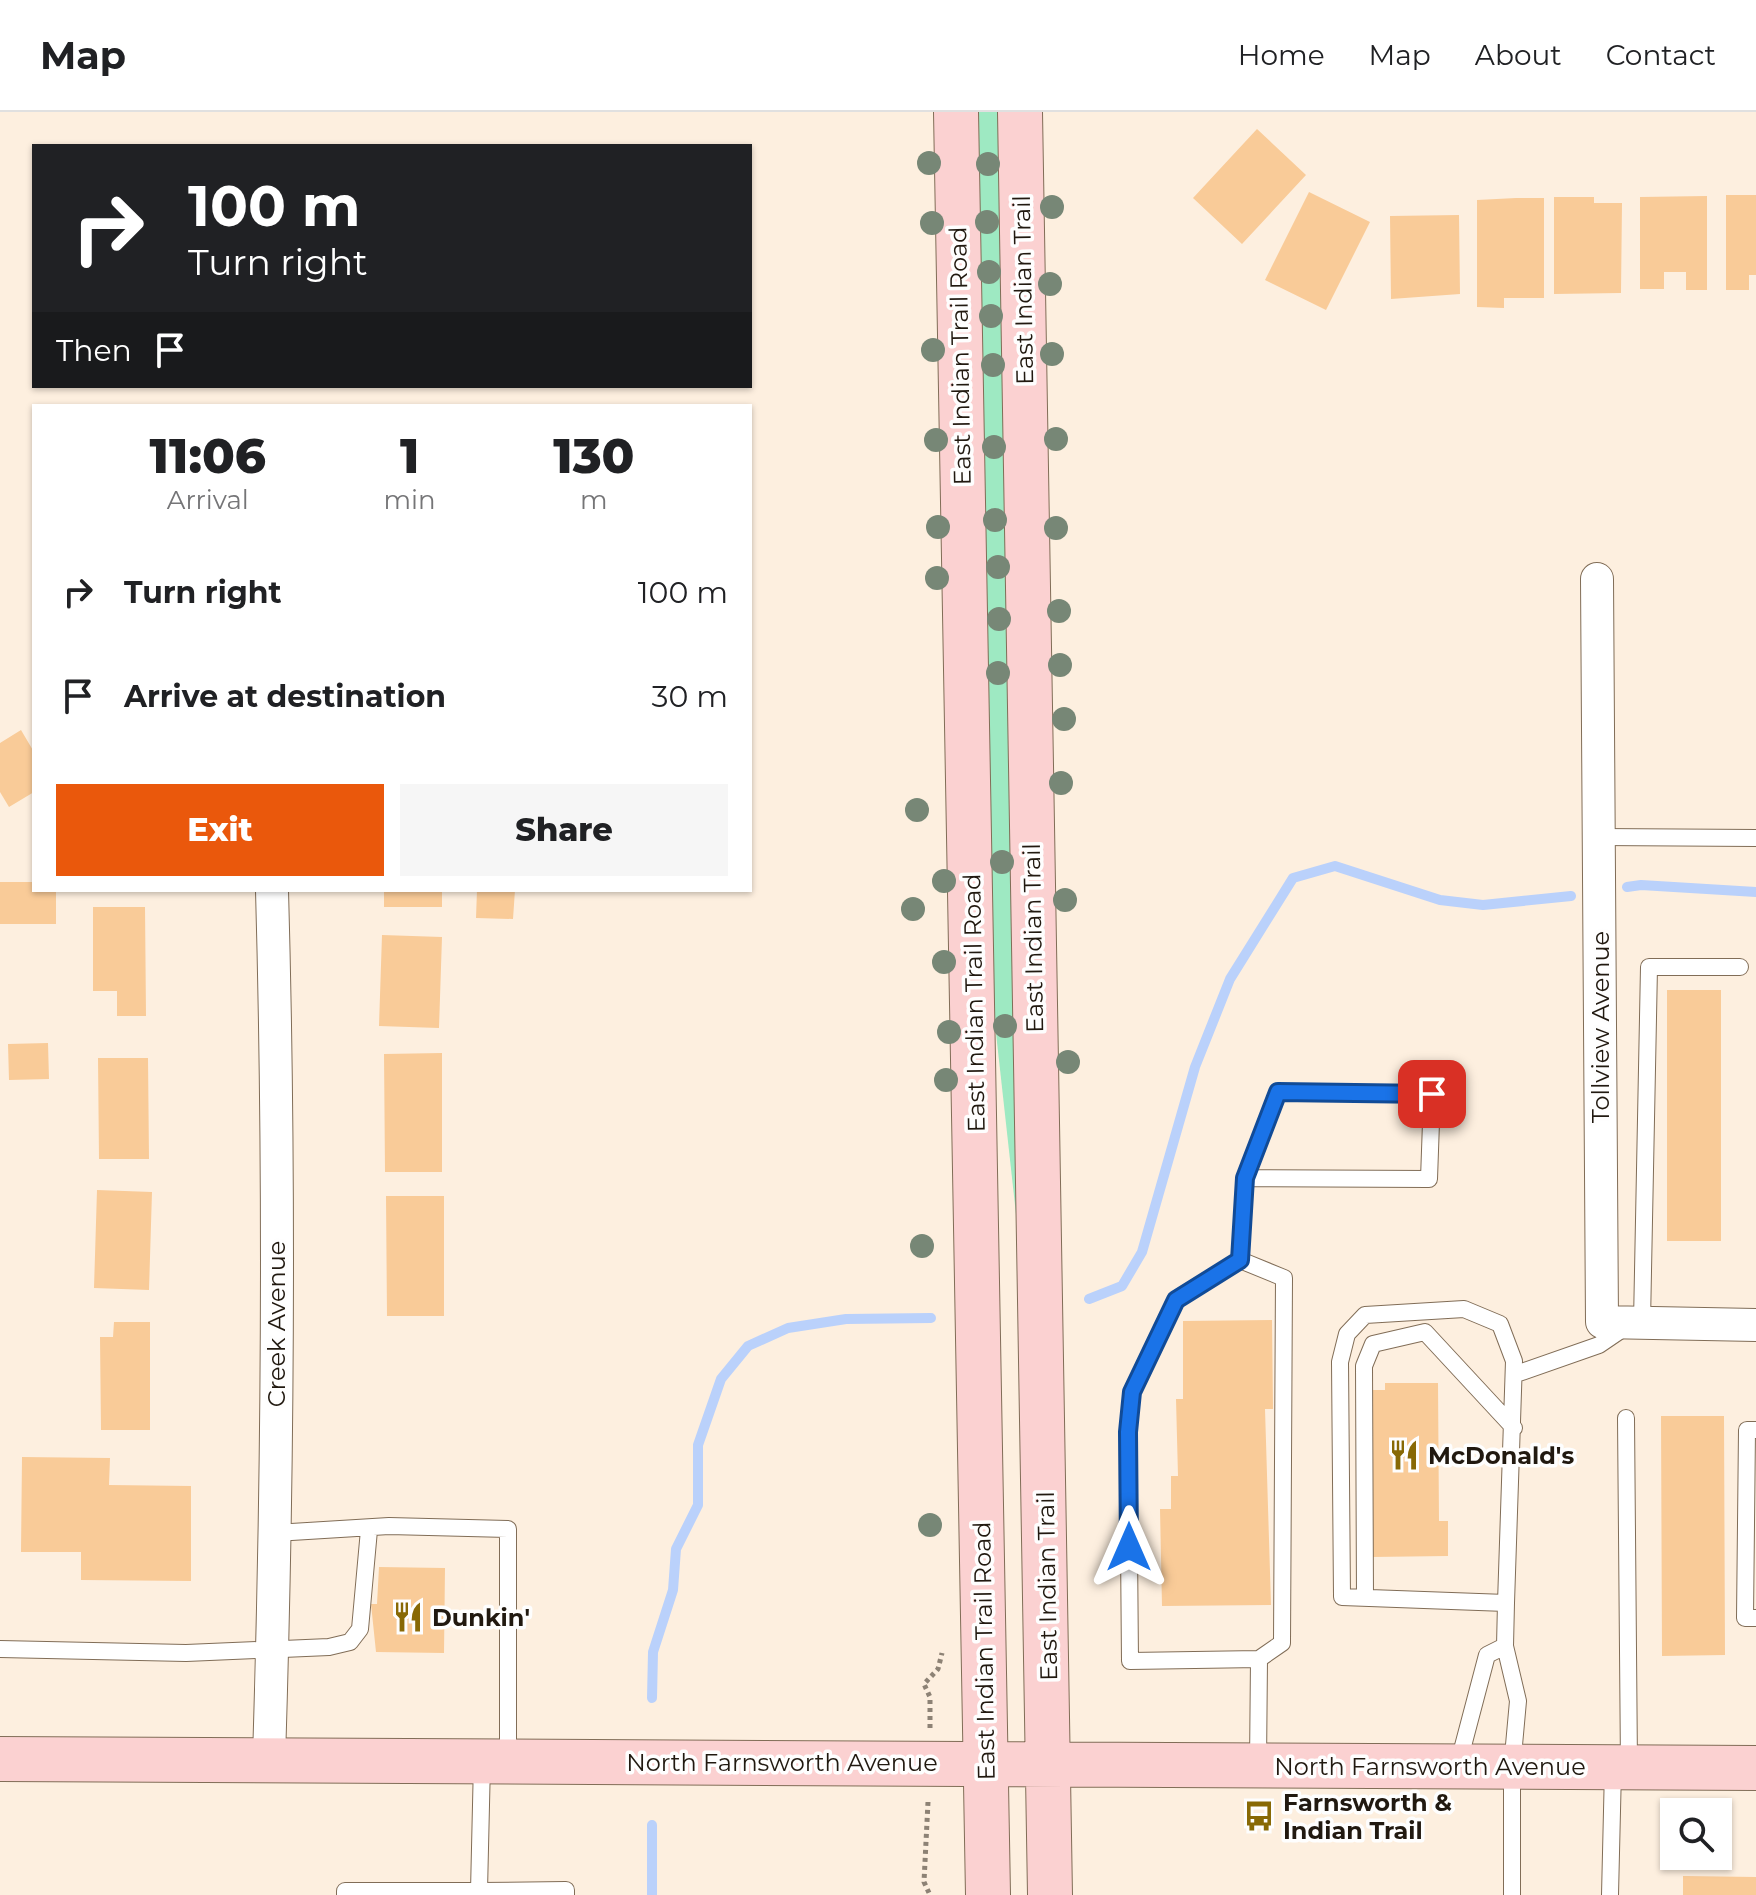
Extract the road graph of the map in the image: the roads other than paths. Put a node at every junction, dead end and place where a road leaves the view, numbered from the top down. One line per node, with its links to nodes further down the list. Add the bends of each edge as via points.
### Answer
1 (956, 112): 28 (main road, East Indian Trail Road)
2 (1020, 112): 29 (main road, East Indian Trail)
3 (1597, 579): 4 (street, Tollview Avenue)
4 (1599, 837): 5 (lane); 10 (street, Tollview Avenue, via 1602,1322)
5 (1756, 838)
6 (272, 892): 17 (street, Creek Avenue, via 277,1057)
7 (1740, 967): 10 (lane, via 1649,967)
8 (1245, 1178): 8 (lane, via 1429,1179 1432,1094 1278,1092); 9 (lane)
9 (1240, 1260): 24 (lane, via 1284,1278 1282,1643); 24 (lane, via 1176,1300 1132,1392 1130,1661)
10 (1638, 1322): 11 (street, Tollview Avenue); 12 (lane, via 1599,1345)
11 (1756, 1325)
12 (1516, 1374): 14 (lane); 18 (lane, via 1500,1324 1464,1309 1365,1315 1347,1334 1340,1362 1342,1597)
13 (1626, 1418): 33 (lane)
14 (1514, 1428): 18 (lane, via 1425,1332 1373,1344 1364,1366); 19 (lane)
15 (1756, 1430): 20 (lane, via 1747,1430 1745,1618)
16 (369, 1530): 17 (lane); 22 (lane, via 360,1629 350,1642); 27 (lane, via 508,1529)
17 (275, 1533): 22 (street, Creek Avenue)
18 (1365, 1598): 19 (lane)
19 (1506, 1603): 21 (lane)
20 (1756, 1618)
21 (1505, 1646): 31 (lane, via 1487,1655); 32 (lane, via 1518,1701)
22 (272, 1647): 23 (lane, via 186,1653); 26 (street, Creek Avenue)
23 (0, 1649)
24 (1259, 1659): 30 (lane)
25 (0, 1759): 26 (main road, North Farnsworth Avenue)
26 (269, 1759): 27 (main road, North Farnsworth Avenue)
27 (495, 1760): 28 (main road, North Farnsworth Avenue); 35 (lane)
28 (986, 1763): 29 (main road, North Farnsworth Avenue); 38 (main road, East Indian Trail Road)
29 (1051, 1764): 30 (main road, North Farnsworth Avenue); 39 (main road)
30 (1258, 1766): 31 (main road, North Farnsworth Avenue)
31 (1457, 1767): 32 (main road, North Farnsworth Avenue)
32 (1512, 1767): 33 (main road, North Farnsworth Avenue); 40 (lane)
33 (1621, 1767): 34 (main road, North Farnsworth Avenue); 41 (lane)
34 (1756, 1768)
35 (488, 1893): 36 (lane); 37 (lane, via 566,1890)
36 (345, 1895)
37 (566, 1895)
38 (988, 1895)
39 (1050, 1895)
40 (1512, 1895)
41 (1610, 1895)

